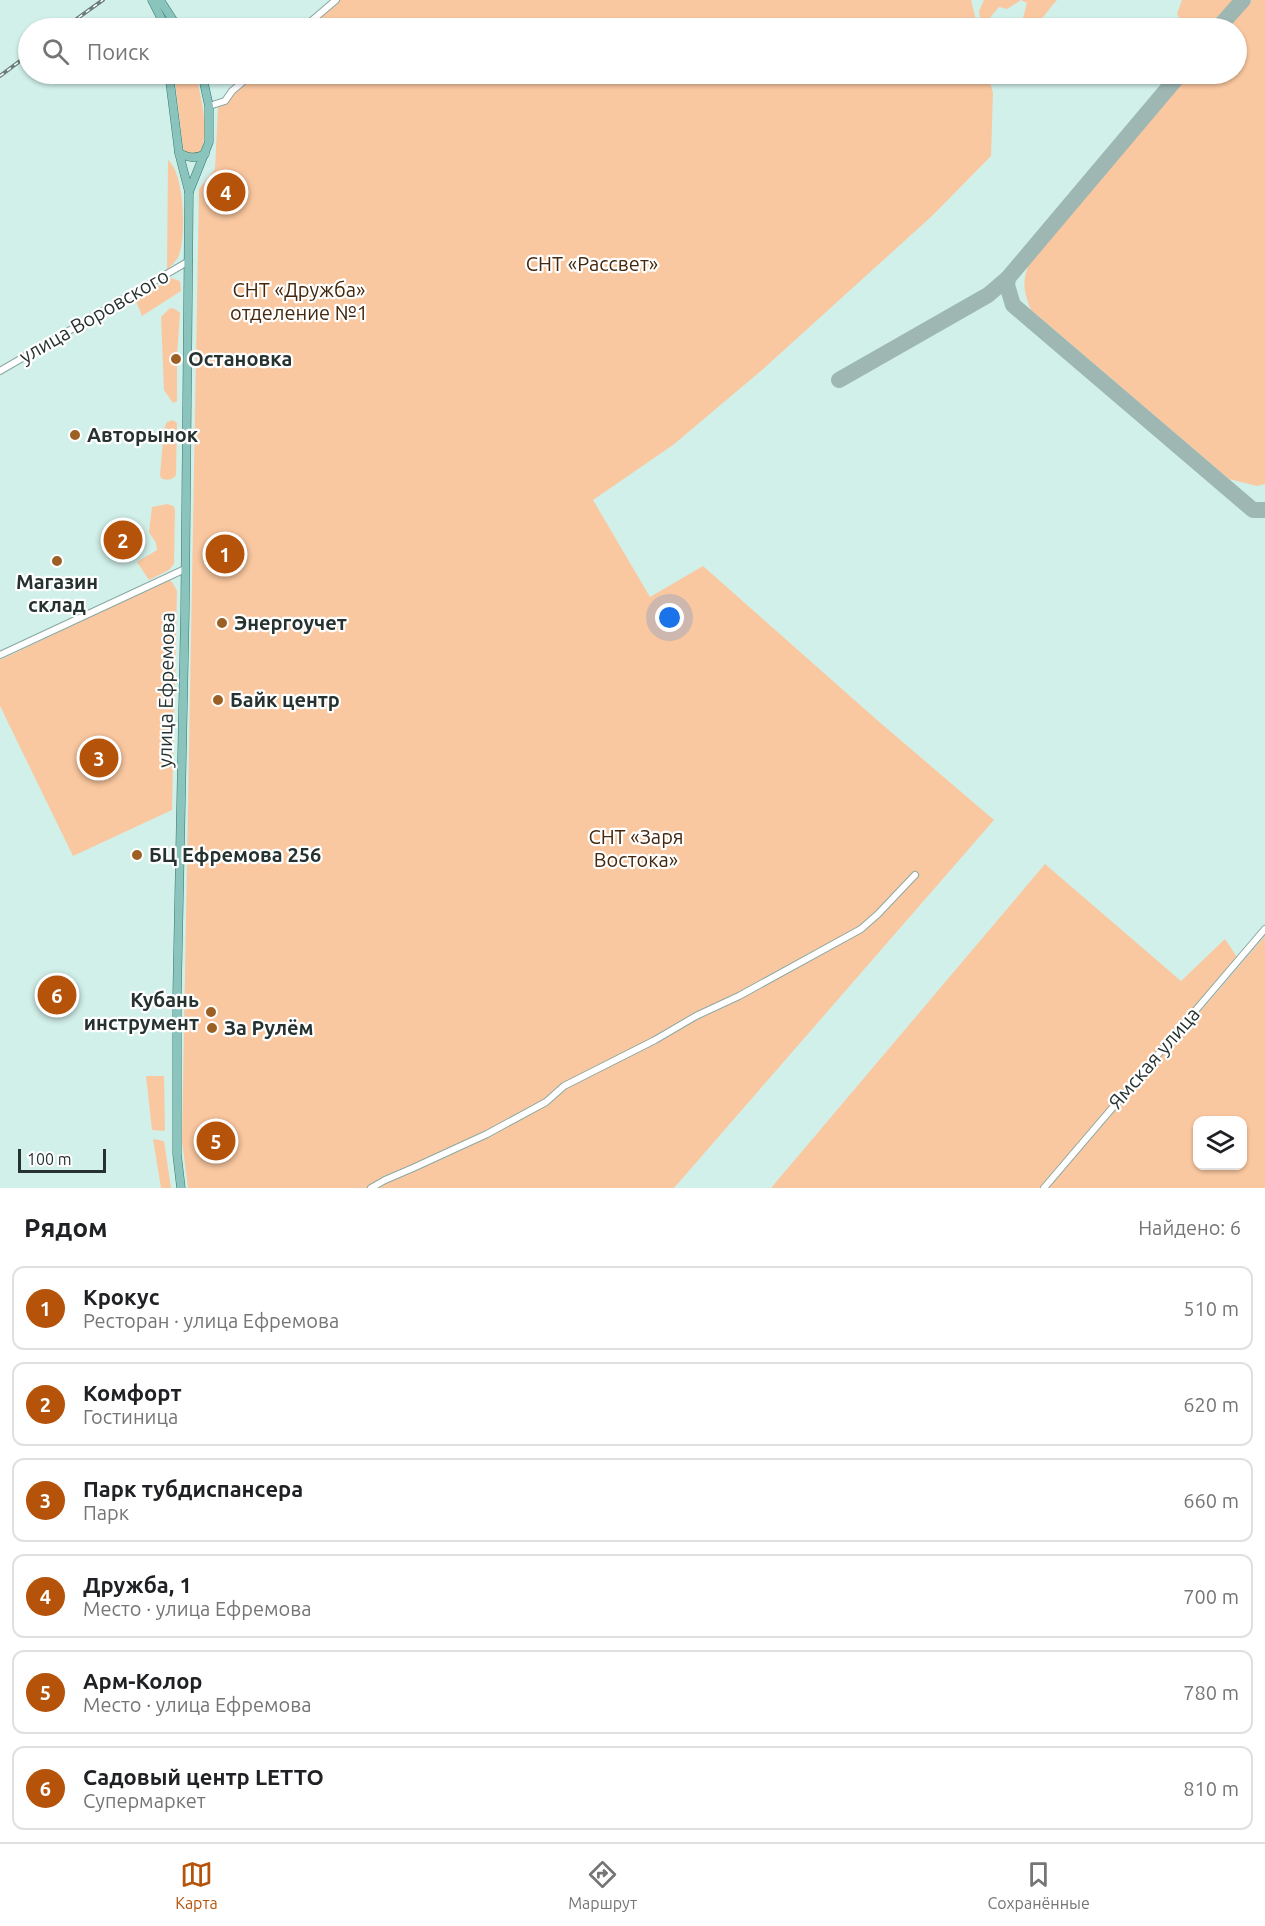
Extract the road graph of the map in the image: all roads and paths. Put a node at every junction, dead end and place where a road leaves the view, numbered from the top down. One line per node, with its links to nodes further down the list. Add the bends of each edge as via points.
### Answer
1 (152, 0): 4 (main road)
2 (160, 0): 5 (main road)
3 (336, 0): 6 (street)
4 (161, 18)
5 (172, 18)
6 (315, 18)
7 (170, 84): 11 (main road, улица Ефремова)
8 (204, 84): 10 (main road, улица Ефремова)
9 (240, 84): 10 (street, via 225,101)
10 (209, 106): 12 (main road, улица Ефремова)
11 (179, 153): 12 (main road, via 188,158); 13 (main road, улица Ефремова)
12 (205, 154): 13 (main road, улица Ефремова)
13 (189, 192): 14 (main road, улица Ефремова)
14 (189, 261): 15 (street, улица Воровского); 16 (main road, улица Ефремова)
15 (0, 371)
16 (184, 569): 17 (street); 20 (main road, улица Ефремова, via 177,996 177,1154)
17 (0, 656)
18 (915, 875): 21 (street, via 861,929 568,1084 537,1107 487,1134)
19 (1265, 928): 22 (street, Ямская улица)
20 (181, 1188)
21 (371, 1188)
22 (1044, 1188)

